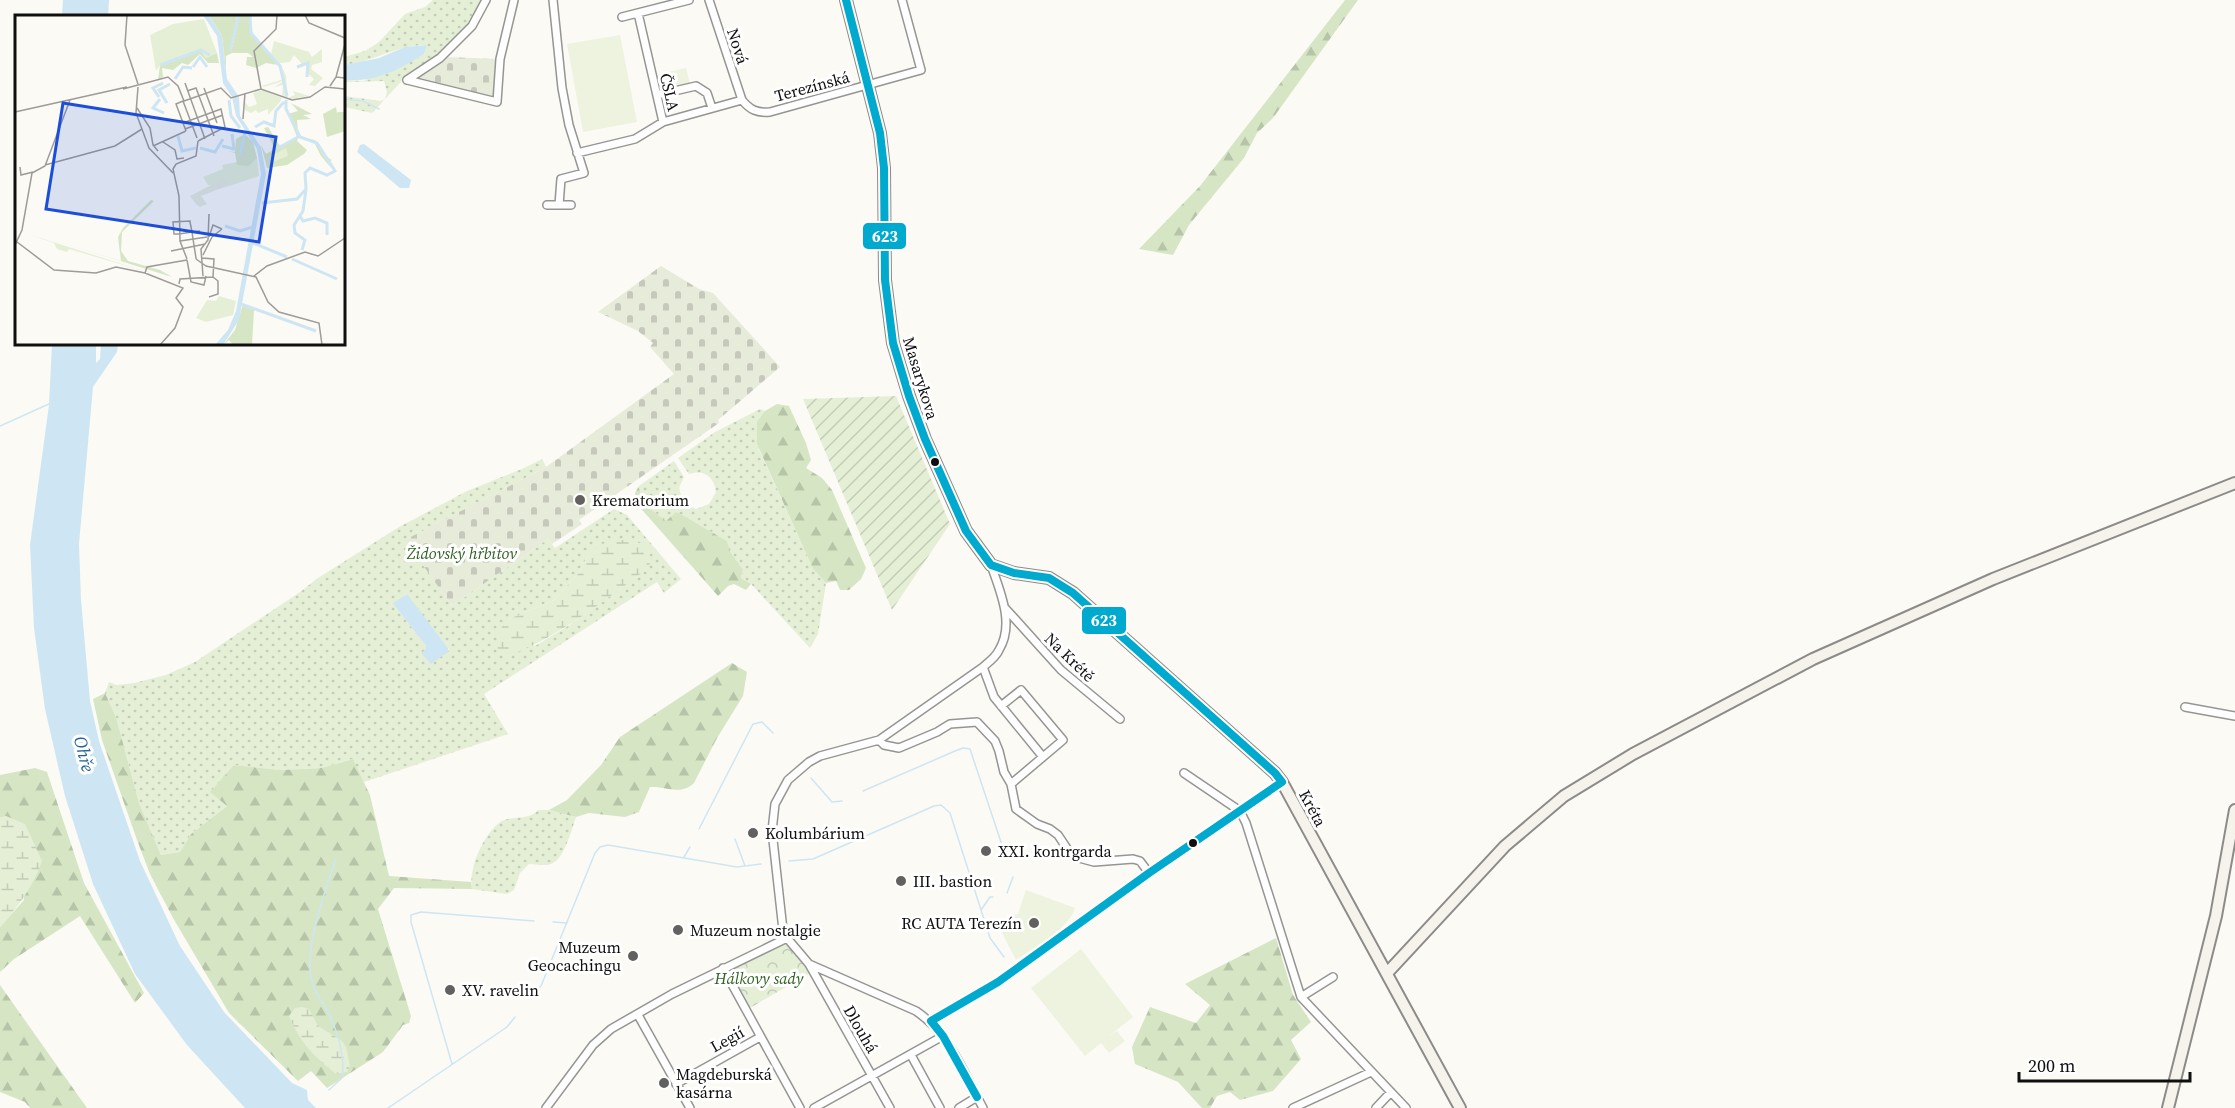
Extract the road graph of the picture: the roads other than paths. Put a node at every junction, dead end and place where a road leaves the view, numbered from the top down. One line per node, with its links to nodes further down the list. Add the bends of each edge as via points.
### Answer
1 (486, 0): 2 (street, via 472,26 440,58 407,80 497,102 500,59)
2 (514, 0)
3 (553, 0): 15 (street, via 562,88)
4 (689, 0): 8 (street)
5 (709, 0): 12 (street, Nová)
6 (846, 0): 10 (street)
7 (902, 0): 10 (street, Terezínská, via 921,70)
8 (638, 13): 9 (street); 11 (street, ČSLA)
9 (622, 17)
10 (869, 85): 12 (street, Terezínská, via 770,112 758,113); 20 (street, Masarykova, via 884,168 886,290 893,343 925,439 966,531)
11 (657, 95): 13 (street, via 696,86 707,93); 14 (street, ČSLA)
12 (742, 99): 13 (street)
13 (712, 108): 14 (street)
14 (663, 122): 15 (street, ČSLA, via 635,139)
15 (578, 153): 17 (street, via 584,173 561,179)
16 (547, 205): 17 (street)
17 (559, 205): 18 (street)
18 (571, 205)
19 (2235, 483): 38 (street, via 1993,579 1824,654 1633,754 1564,796 1505,846)
20 (992, 565): 21 (street); 30 (street, Kréta, via 1049,578 1073,593)
21 (1006, 609): 22 (street, via 1005,640); 26 (street, Na Krétě, via 1061,670)
22 (983, 667): 23 (street, via 993,698); 27 (street)
23 (1001, 706): 28 (street); 28 (street, via 1021,690 1049,723 1063,740)
24 (2185, 707): 25 (street)
25 (2235, 716)
26 (1120, 719)
27 (879, 740): 31 (street, via 899,748 950,724 977,722 995,741); 35 (street, via 820,756 788,780 775,804 772,838)
28 (1044, 757): 31 (street)
29 (1184, 773): 33 (street)
30 (1282, 782): 33 (street); 38 (street, Kréta)
31 (1011, 784): 34 (street, via 1016,809 1058,835 1072,856 1094,862 1133,859 1140,861)
32 (2235, 810): 63 (street, via 2216,916)
33 (1240, 812): 34 (street); 40 (street)
34 (1149, 873): 42 (street, via 988,988)
35 (787, 938): 36 (street, Dlouhá); 37 (street)
36 (809, 964): 42 (street); 47 (street, Dlouhá)
37 (723, 968): 41 (street); 43 (street)
38 (1388, 972): 62 (street, Kréta)
39 (1333, 977): 40 (street)
40 (1301, 997): 46 (street)
41 (638, 1015): 48 (street); 51 (street, via 600,1037)
42 (931, 1021): 44 (street)
43 (760, 1036): 48 (street, Legií); 53 (street)
44 (943, 1036): 45 (street); 50 (street)
45 (911, 1055): 47 (street); 56 (street)
46 (1371, 1072): 49 (street); 59 (street)
47 (872, 1076): 54 (street); 55 (street, Dlouhá)
48 (676, 1084): 52 (street)
49 (1391, 1092): 60 (street); 61 (street)
50 (977, 1097): 57 (street); 58 (street)
51 (546, 1108)
52 (690, 1108)
53 (800, 1108)
54 (814, 1108)
55 (890, 1108)
56 (940, 1108)
57 (959, 1108)
58 (983, 1108)
59 (1293, 1108)
60 (1376, 1108)
61 (1406, 1108)
62 (1460, 1108)
63 (2168, 1108)

